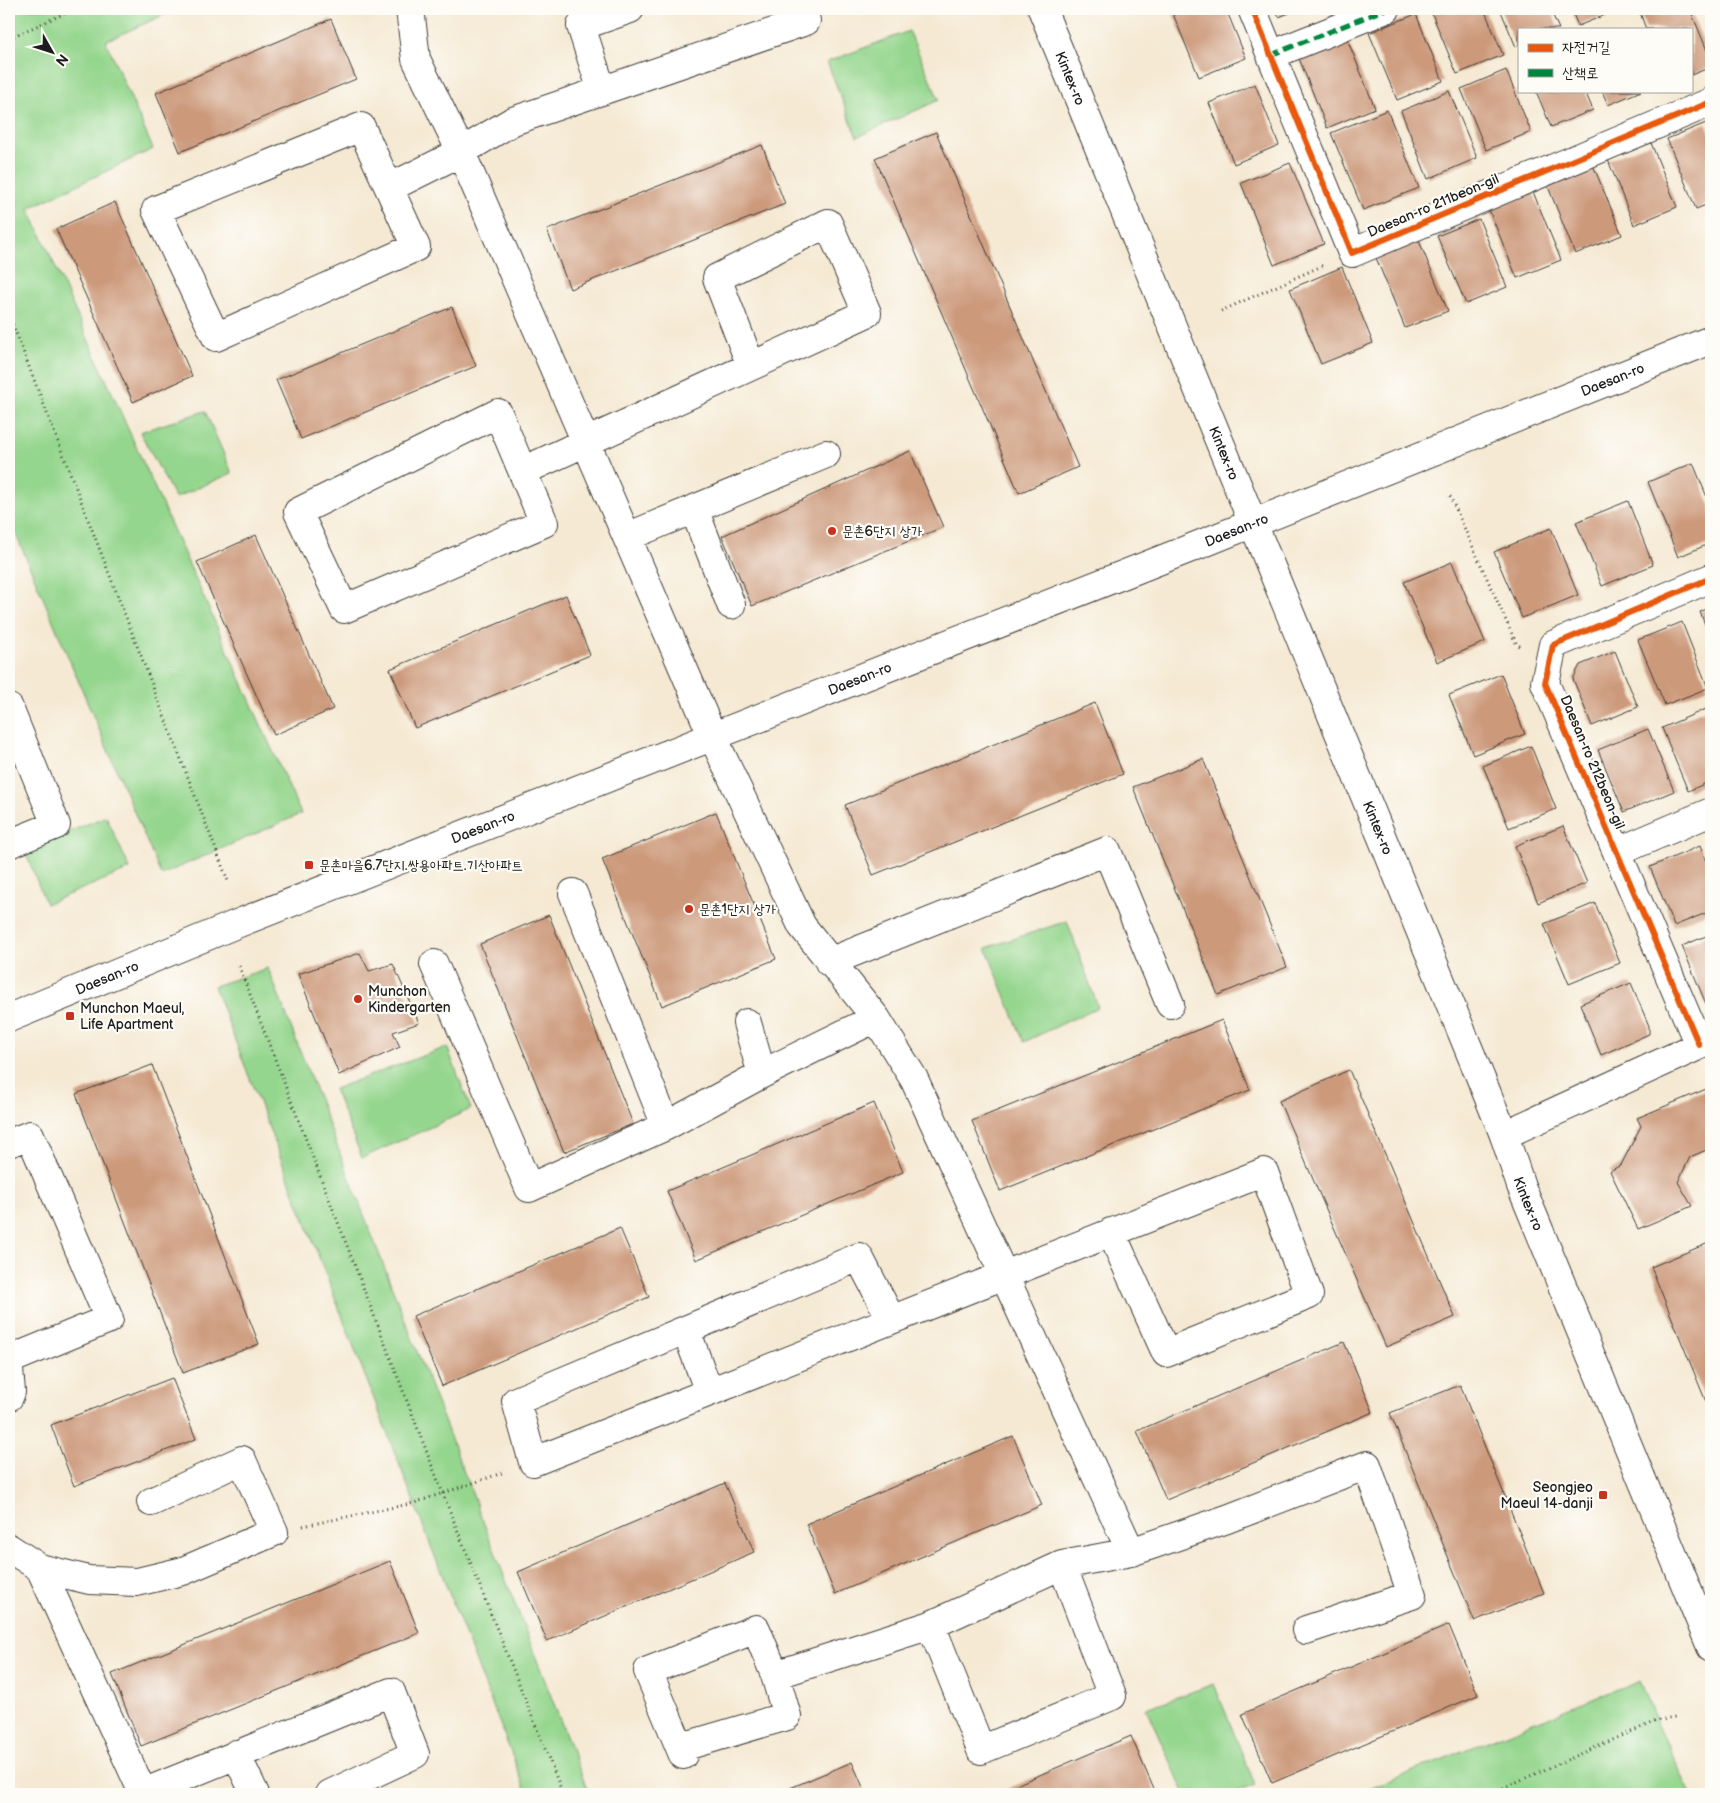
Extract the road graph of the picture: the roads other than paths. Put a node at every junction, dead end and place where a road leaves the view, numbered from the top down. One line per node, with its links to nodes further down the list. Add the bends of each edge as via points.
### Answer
1 (410, 9): 10 (main road, via 416,59)
2 (630, 9): 8 (main road, via 581,26)
3 (802, 9): 8 (main road, via 806,21)
4 (1042, 9): 18 (main road, Kintex-ro)
5 (1252, 9): 7 (main road)
6 (1386, 9): 7 (main road)
7 (1271, 55): 9 (main road, Daesan-ro 211beon-gil, via 1352,253)
8 (602, 91): 10 (main road, via 513,121)
9 (1711, 102)
10 (461, 152): 11 (main road); 14 (main road)
11 (389, 188): 11 (main road, via 416,247 216,336 156,210 361,127)
12 (1711, 340): 18 (main road, Daesan-ro)
13 (751, 366): 13 (main road, via 717,278 828,223 867,313); 14 (main road)
14 (586, 443): 16 (main road); 19 (main road)
15 (826, 454): 17 (main road)
16 (523, 471): 16 (main road, via 544,523 344,609 298,512 498,413)
17 (694, 509): 19 (main road); 21 (main road)
18 (1252, 522): 23 (main road, Daesan-ro); 37 (main road, Kintex-ro)
19 (627, 537): 23 (main road)
20 (1711, 578): 26 (main road, Daesan-ro 212beon-gil, via 1553,646 1545,683)
21 (731, 605)
22 (9, 708): 25 (main road, via 56,825)
23 (712, 735): 28 (main road, via 802,926); 31 (main road, Daesan-ro)
24 (1711, 812): 26 (main road, Daesan-ro 212beon-gil)
25 (9, 844)
26 (1617, 852): 34 (main road, Daesan-ro 212beon-gil)
27 (573, 893): 36 (main road)
28 (829, 962): 30 (main road, via 1107,851); 32 (main road)
29 (434, 964): 36 (main road, via 529,1188)
30 (1170, 1004)
31 (9, 1018)
32 (876, 1018): 35 (main road); 40 (main road, via 914,1079)
33 (748, 1023): 35 (main road)
34 (1705, 1043): 37 (main road)
35 (762, 1074): 36 (main road)
36 (666, 1126)
37 (1504, 1135): 54 (main road, Kintex-ro, via 1528,1204)
38 (9, 1143): 43 (main road, via 30,1135 109,1319)
39 (1111, 1232): 39 (main road, via 1264,1172 1309,1295 1166,1353); 40 (main road)
40 (1003, 1274): 41 (main road); 49 (main road)
41 (890, 1319): 42 (main road, via 860,1257); 45 (main road)
42 (686, 1330): 45 (main road); 45 (main road, via 516,1401 533,1462)
43 (9, 1360)
44 (9, 1369): 46 (main road)
45 (709, 1392)
46 (9, 1397)
47 (151, 1502): 51 (main road, via 242,1460 274,1532 183,1571 137,1582 89,1580)
48 (9, 1548): 51 (main road)
49 (1131, 1552): 50 (main road); 53 (main road, via 1227,1520 1367,1465 1412,1594)
50 (1062, 1565): 52 (main road); 52 (main road, via 1112,1696 981,1750)
51 (40, 1568): 56 (main road, via 142,1793)
52 (931, 1625): 55 (main road)
53 (1306, 1630)
54 (1711, 1647)
55 (774, 1675): 55 (main road, via 787,1716 682,1747 683,1755 648,1671 756,1629)
56 (236, 1754): 57 (main road); 58 (main road, via 391,1692 416,1754)
57 (255, 1794)
58 (330, 1794)

